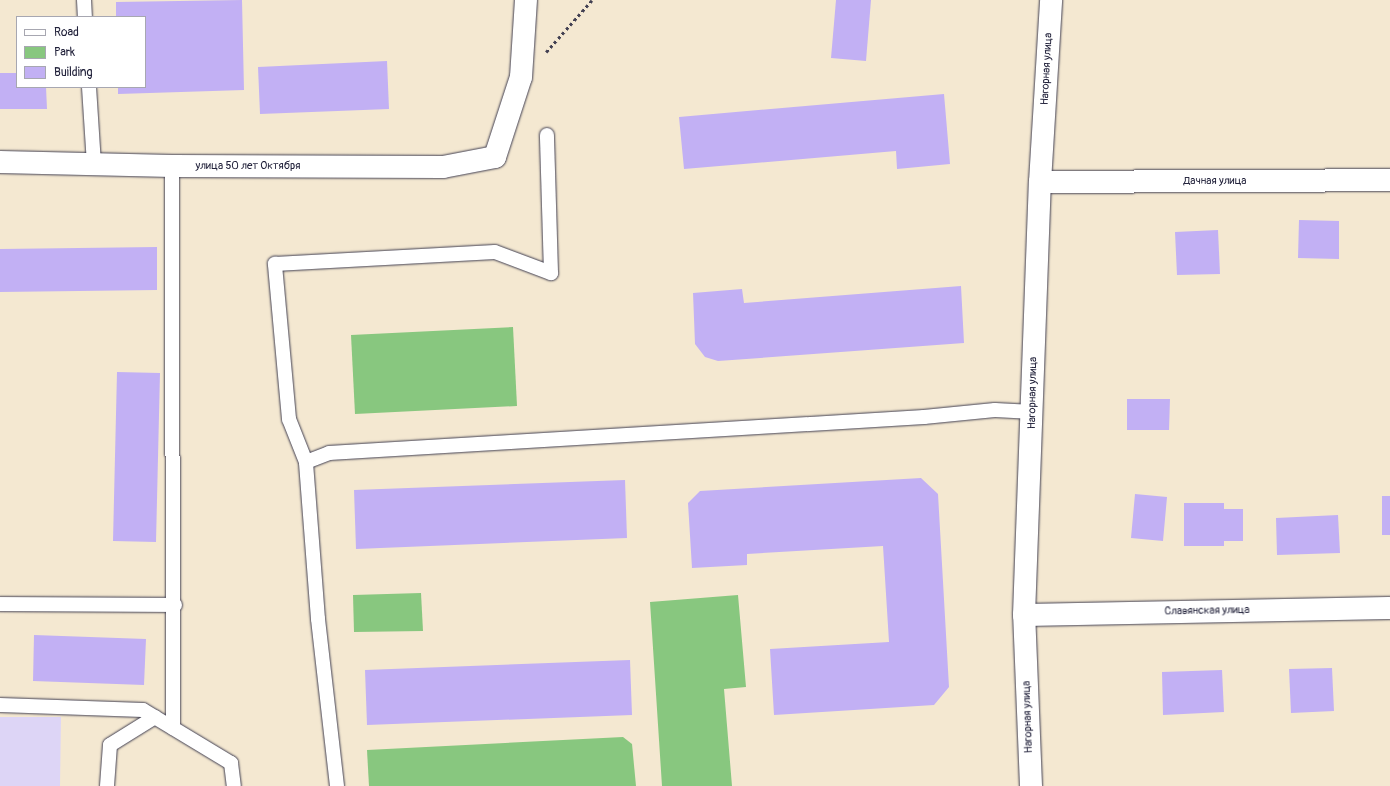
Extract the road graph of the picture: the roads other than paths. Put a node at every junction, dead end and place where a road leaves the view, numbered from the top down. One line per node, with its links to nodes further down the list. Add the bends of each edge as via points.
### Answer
1 (84, 0): 4 (lane)
2 (526, 0): 9 (street, улица 50 лет Октября, via 521,77 495,157 443,167)
3 (1051, 0): 11 (street, Нагорная улица)
4 (85, 16)
5 (89, 88): 8 (lane)
6 (547, 135): 13 (lane, via 551,273 495,252 275,264 289,419)
7 (0, 162): 8 (street, улица 50 лет Октября)
8 (94, 164): 9 (street, улица 50 лет Октября)
9 (172, 166): 15 (lane)
10 (1390, 180): 11 (street, Дачная улица)
11 (1040, 182): 12 (street, Нагорная улица)
12 (1033, 412): 13 (lane, via 995,410 924,417 329,454); 17 (street, Нагорная улица)
13 (306, 462): 23 (lane, via 318,619)
14 (0, 604): 15 (lane)
15 (174, 605): 20 (lane)
16 (1390, 608): 17 (street, Славянская улица)
17 (1024, 615): 24 (street, Нагорная улица)
18 (0, 705): 19 (lane, via 143,710)
19 (155, 717): 20 (lane); 21 (lane, via 110,745)
20 (173, 728): 22 (lane, via 231,763)
21 (106, 786)
22 (234, 786)
23 (337, 786)
24 (1031, 786)

